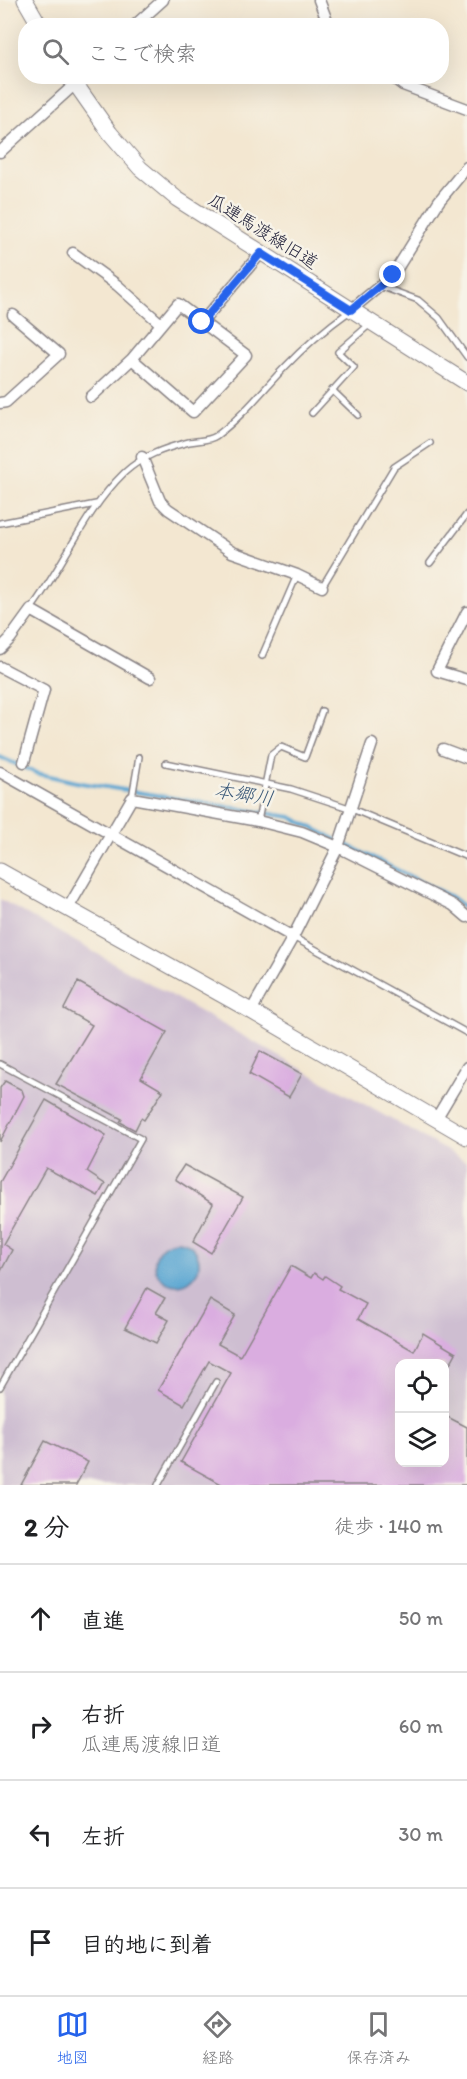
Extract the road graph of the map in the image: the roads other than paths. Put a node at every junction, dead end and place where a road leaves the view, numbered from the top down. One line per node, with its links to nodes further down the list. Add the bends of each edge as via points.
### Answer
1 (25, 0): 4 (street)
2 (163, 0): 5 (street)
3 (319, 0): 6 (street)
4 (35, 18)
5 (143, 18)
6 (326, 18)
7 (72, 84): 11 (street)
8 (79, 84): 14 (street, 瓜連馬渡線旧道, via 110,133 140,168 177,199)
9 (402, 84): 10 (street)
10 (467, 109)
11 (0, 152)
12 (467, 167): 15 (street, via 439,201 393,275)
13 (73, 253): 20 (street)
14 (261, 253): 16 (street, 瓜連馬渡線旧道); 18 (street)
15 (380, 286): 16 (street); 21 (lane, via 418,300 439,318)
16 (351, 310): 19 (street, 瓜連馬渡線旧道); 30 (lane, via 321,332 248,408 213,438)
17 (13, 315): 26 (street, via 59,354 6,402)
18 (202, 322): 20 (street, via 178,304); 22 (street, via 246,356 193,412)
19 (371, 322): 23 (street, 瓜連馬渡線旧道); 24 (lane, via 339,352 354,366)
20 (161, 324): 22 (street)
21 (467, 357)
22 (132, 359): 25 (street)
23 (467, 383)
24 (332, 390): 27 (lane); 28 (lane)
25 (91, 397)
26 (0, 403)
27 (312, 413)
28 (358, 415)
29 (430, 443): 36 (lane, via 394,467)
30 (142, 457): 31 (lane); 35 (street, via 160,501 168,509 232,552)
31 (96, 504): 33 (lane); 37 (lane)
32 (467, 514): 34 (lane)
33 (0, 523)
34 (430, 563)
35 (297, 574): 36 (street); 42 (lane)
36 (322, 587)
37 (31, 610): 40 (street); 44 (street)
38 (467, 612): 45 (street, via 437,671)
39 (0, 633): 40 (street)
40 (10, 639): 41 (street)
41 (0, 649)
42 (262, 656)
43 (0, 667): 51 (street, via 44,690)
44 (150, 678)
45 (467, 680)
46 (322, 711): 54 (lane, via 305,757 281,747 272,755)
47 (372, 744): 56 (street)
48 (443, 749): 50 (street)
49 (139, 757): 55 (lane)
50 (467, 758)
51 (24, 762)
52 (166, 763): 54 (lane)
53 (0, 772): 58 (street)
54 (266, 783): 56 (lane); 57 (lane)
55 (132, 798): 57 (street); 58 (street)
56 (352, 809): 59 (street); 60 (lane)
57 (258, 821): 59 (street, via 302,832)
58 (110, 834): 62 (street); 64 (street)
59 (338, 847): 63 (street, via 453,905); 64 (street)
60 (467, 857)
61 (0, 871): 62 (street)
62 (67, 910): 65 (street)
63 (467, 917)
64 (292, 937): 65 (street); 66 (lane)
65 (251, 1011): 69 (street)
66 (467, 1033)
67 (0, 1064): 72 (lane, via 141,1139)
68 (467, 1067): 69 (street)
69 (436, 1119): 70 (street)
70 (467, 1137)
71 (216, 1382): 73 (lane)
72 (0, 1388)
73 (158, 1485)

